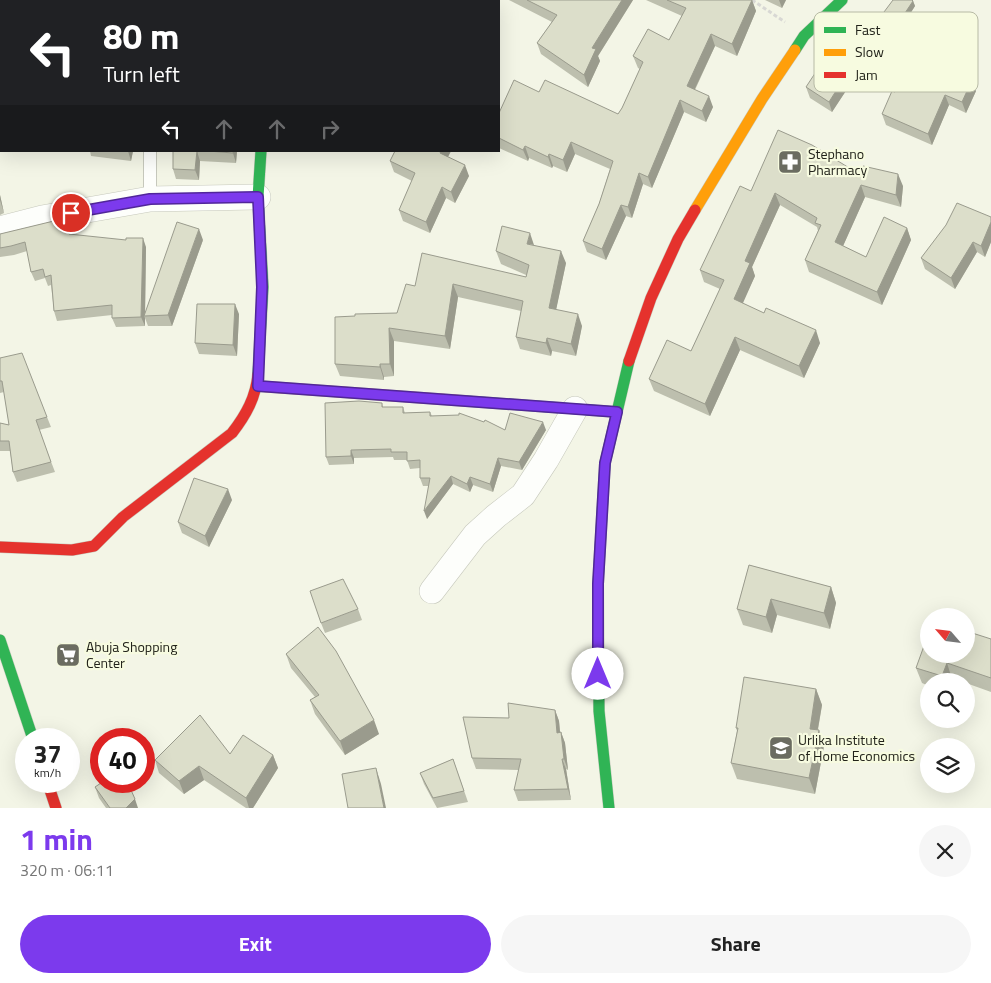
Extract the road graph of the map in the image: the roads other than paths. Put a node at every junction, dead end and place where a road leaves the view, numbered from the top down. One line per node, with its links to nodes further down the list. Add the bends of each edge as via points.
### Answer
1 (842, 0): 2 (street)
2 (829, 12)
3 (814, 27): 11 (street, via 804,36 762,99 678,239 651,298 630,357)
4 (150, 152): 7 (lane)
5 (261, 152): 6 (street)
6 (258, 197): 7 (street); 9 (street, via 262,287)
7 (150, 199): 8 (street, via 42,218)
8 (0, 230)
9 (258, 386): 10 (street); 12 (street, via 245,417 232,433 123,517 94,546 72,550)
10 (576, 409): 11 (street); 13 (street, via 523,495 475,535)
11 (617, 412): 18 (street, via 605,463 598,584 599,711)
12 (0, 547)
13 (432, 591)
14 (0, 640): 15 (street)
15 (29, 728)
16 (51, 793): 17 (street)
17 (56, 808)
18 (609, 808)

